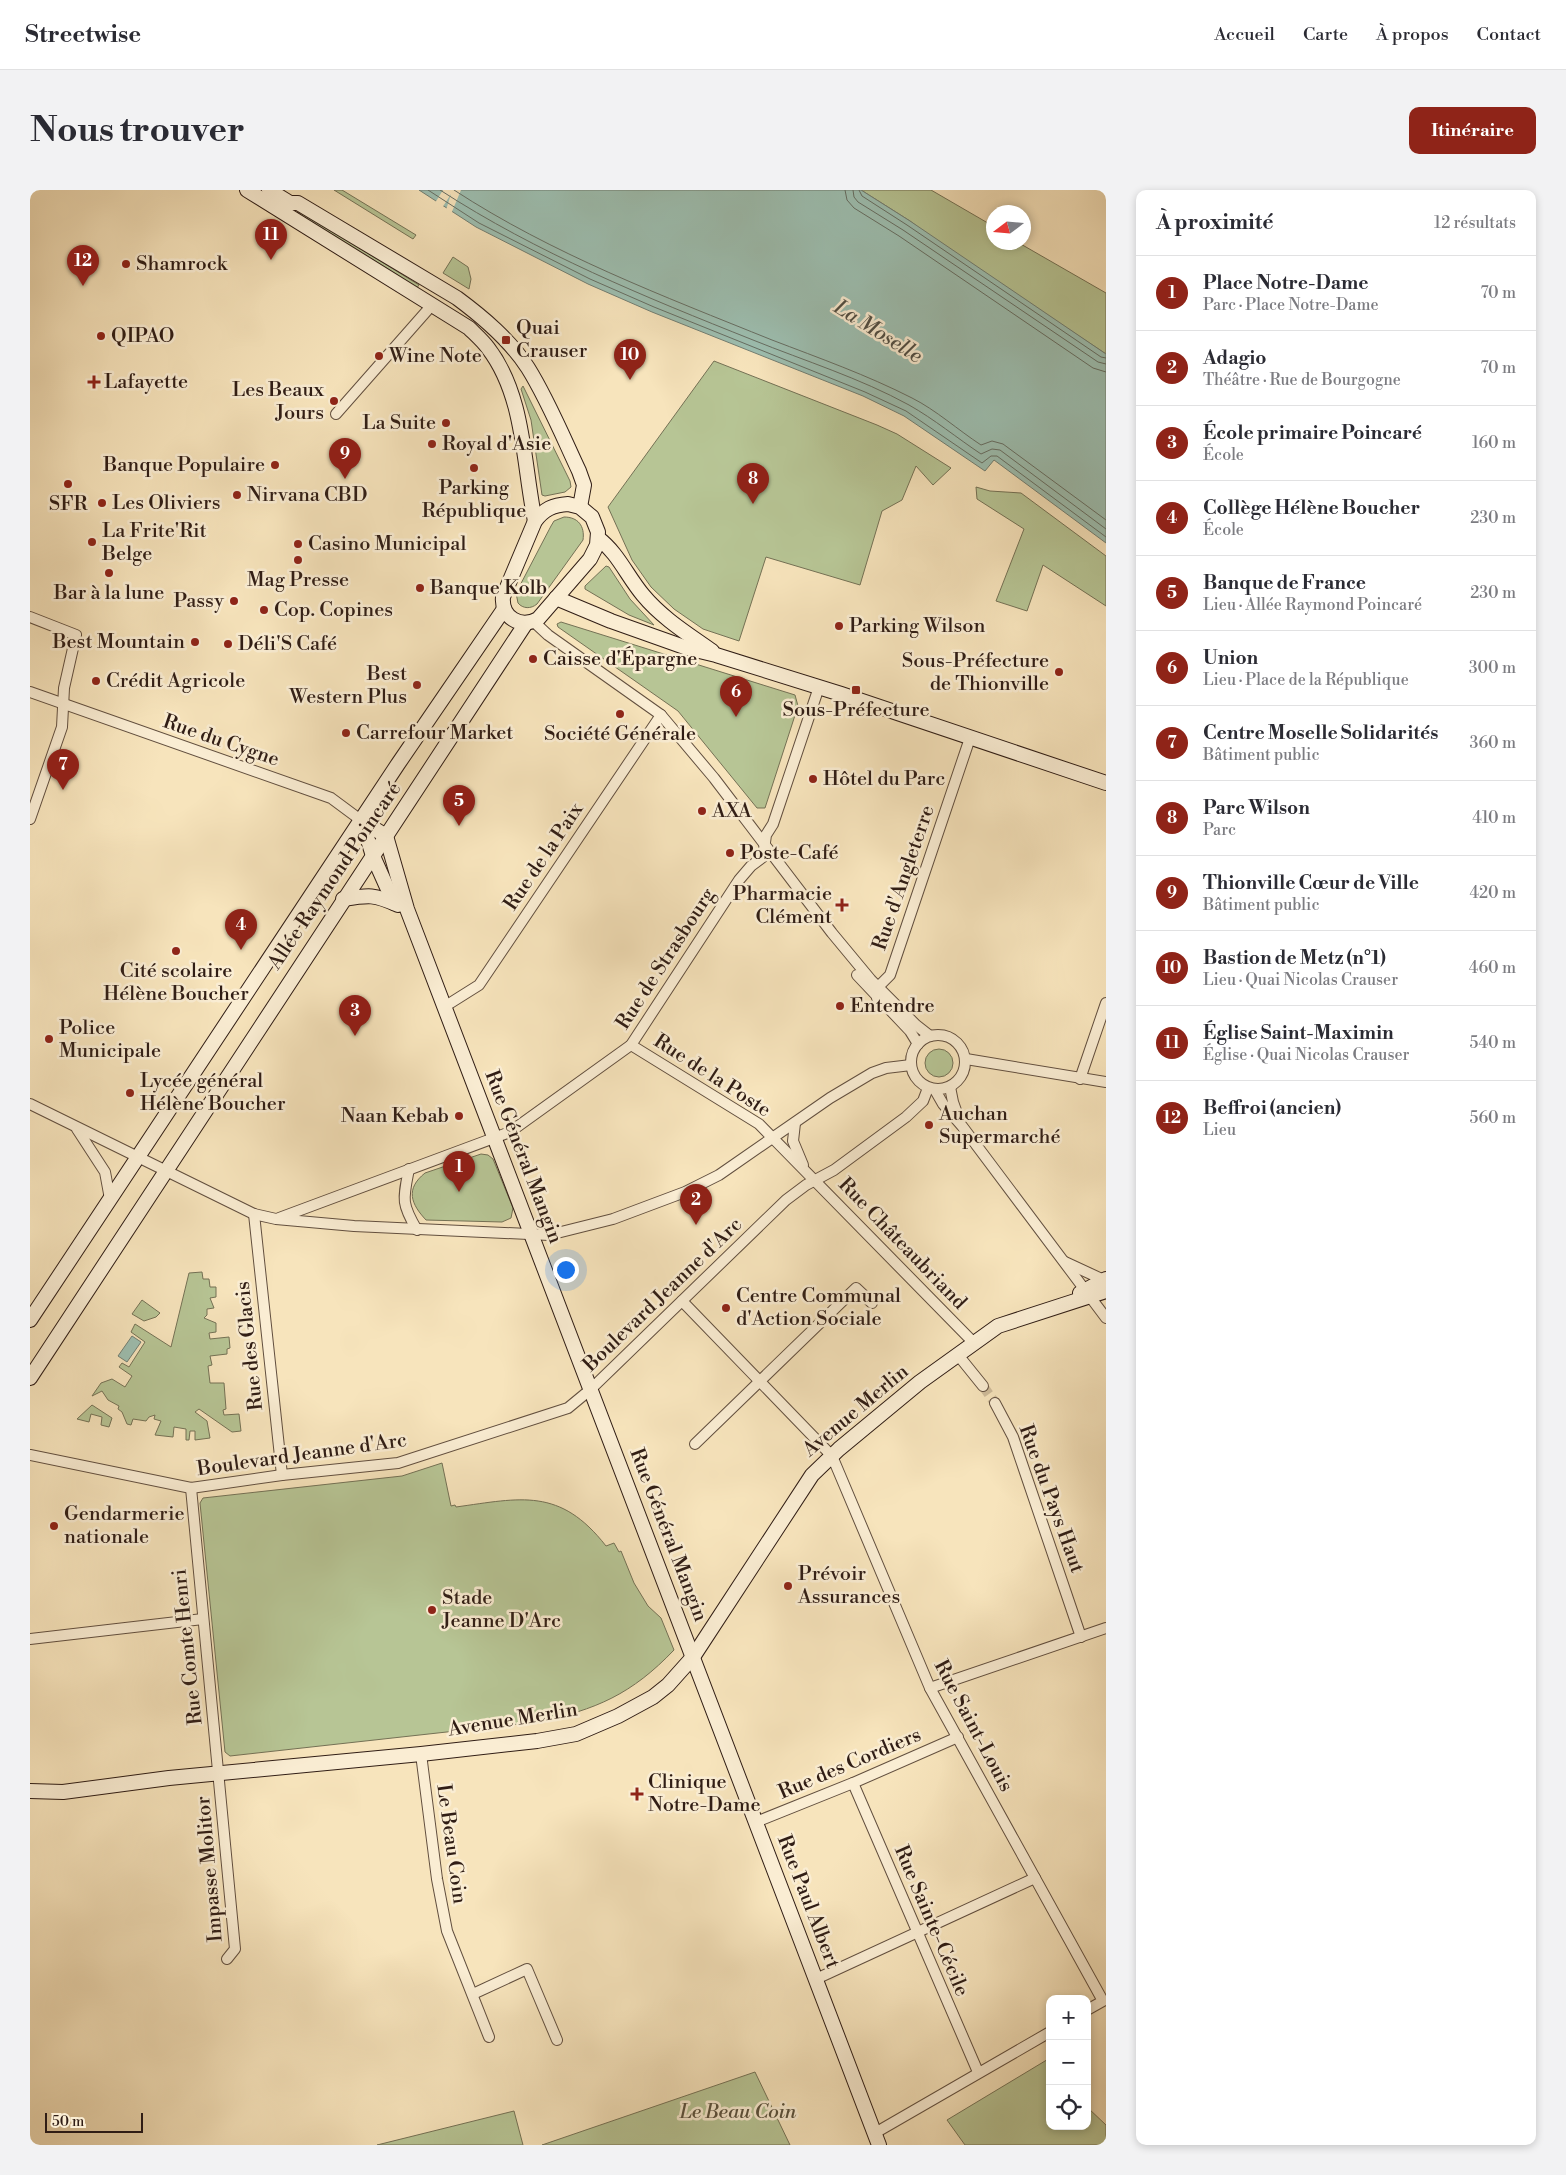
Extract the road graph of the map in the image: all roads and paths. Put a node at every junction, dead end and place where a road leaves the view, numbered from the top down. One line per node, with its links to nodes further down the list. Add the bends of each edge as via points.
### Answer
1 (247, 190): 3 (main road)
2 (269, 190): 5 (main road, via 290,203 298,203 452,296 478,313 506,340 539,388 578,471 584,485)
3 (432, 305): 4 (street); 6 (main road, via 469,328 488,347 499,366 519,423)
4 (336, 414)
5 (580, 507): 6 (main road, via 557,505); 7 (main road, via 592,518)
6 (535, 521): 9 (main road, via 504,591)
7 (598, 538): 8 (main road, Allée Raymond Poincaré, via 590,559); 12 (main road, via 612,549 632,581 658,610)
8 (556, 598): 11 (main road, Allée Raymond Poincaré); 12 (main road, via 611,621)
9 (504, 609): 11 (main road, via 514,620); 20 (main road, Allée Raymond Poincaré)
10 (30, 617): 15 (street, via 76,636)
11 (530, 622): 16 (street); 21 (main road, Allée Raymond Poincaré)
12 (716, 655): 13 (main road)
13 (819, 688): 17 (main road); 22 (street, Rue de Strasbourg, via 773,824 766,835)
14 (30, 692): 15 (street, Rue du Cygne)
15 (63, 704): 19 (street, via 62,727); 20 (street, Rue du Cygne, via 331,798)
16 (661, 715): 22 (street); 31 (street, Rue de la Paix, via 479,985)
17 (970, 738): 18 (main road); 28 (street, Rue d'Angleterre, via 890,975)
18 (1106, 783)
19 (30, 819)
20 (362, 821): 21 (main road); 23 (main road); 47 (main road, Allée Raymond Poincaré)
21 (386, 836): 23 (main road, Allée Raymond Poincaré); 26 (main road, Rue Général Mangin)
22 (765, 846): 27 (street); 34 (street, Rue de Strasbourg, via 763,857 739,880)
23 (373, 856): 24 (main road, Allée Raymond Poincaré); 25 (main road)
24 (343, 899): 25 (main road, via 379,896); 50 (main road, Allée Raymond Poincaré)
25 (394, 903): 26 (main road)
26 (407, 910): 31 (main road, Rue Général Mangin)
27 (832, 934): 28 (street); 29 (street, via 856,974)
28 (878, 987): 29 (street); 32 (street)
29 (877, 998): 33 (street, via 910,1030)
30 (1106, 1003): 37 (street)
31 (444, 1007): 45 (main road, Rue Général Mangin)
32 (930, 1036): 33 (street); 35 (street, via 953,1039 964,1052)
33 (918, 1044): 36 (street)
34 (631, 1045): 45 (street, Rue de Strasbourg, via 510,1132); 46 (street, Rue de la Poste, via 759,1124)
35 (966, 1060): 37 (street); 39 (street, via 962,1076)
36 (911, 1066): 40 (street, via 916,1079); 42 (street, via 872,1073)
37 (1080, 1079): 38 (street)
38 (1106, 1082)
39 (950, 1087): 40 (street); 43 (street)
40 (931, 1089): 43 (street); 51 (street, Boulevard Jeanne d'Arc, via 906,1117 834,1170)
41 (30, 1104): 44 (street)
42 (795, 1123): 46 (street); 49 (street, via 793,1141)
43 (962, 1126): 57 (street)
44 (76, 1128): 47 (street); 52 (street, via 105,1172)
45 (495, 1138): 48 (street, Rue de Strasbourg); 56 (main road, Rue Général Mangin)
46 (773, 1139): 49 (street, Rue de la Poste); 56 (street, via 718,1175 668,1199 613,1219 549,1235)
47 (138, 1157): 50 (street); 52 (main road, Allée Raymond Poincaré)
48 (409, 1169): 54 (street, Rue de Strasbourg); 55 (street, via 403,1198 406,1212)
49 (804, 1169): 51 (street, Rue Châteaubriand)
50 (165, 1170): 53 (street); 65 (main road, Allée Raymond Poincaré)
51 (815, 1180): 59 (street, Boulevard Jeanne d'Arc, via 786,1200); 63 (street, Rue Châteaubriand)
52 (110, 1199): 62 (main road, Allée Raymond Poincaré)
53 (254, 1214): 54 (street); 73 (street, Rue des Glacis)
54 (276, 1219): 55 (street)
55 (417, 1230): 56 (street)
56 (532, 1234): 68 (main road, Rue Général Mangin)
57 (1064, 1262): 58 (street); 58 (street)
58 (1101, 1288): 61 (street); 63 (main road, Avenue Merlin, via 998,1326)
59 (682, 1301): 66 (street); 68 (street, Boulevard Jeanne d'Arc)
60 (872, 1303): 66 (street, via 856,1288)
61 (1106, 1318)
62 (30, 1320)
63 (974, 1343): 64 (main road, Avenue Merlin)
64 (958, 1355): 67 (street); 72 (main road, Avenue Merlin, via 920,1382)
65 (30, 1378)
66 (760, 1381): 70 (street); 72 (street)
67 (983, 1386)
68 (591, 1389): 73 (street, Boulevard Jeanne d'Arc, via 568,1408 398,1463); 79 (main road, Rue Général Mangin)
69 (995, 1403): 77 (street, Rue du Pays Haut, via 1013,1437)
70 (694, 1444)
71 (30, 1455): 74 (street, Boulevard Jeanne d'Arc)
72 (832, 1456): 79 (main road, Avenue Merlin, via 812,1475); 80 (street, Rue Saint-Louis)
73 (282, 1475): 74 (street, Boulevard Jeanne d'Arc)
74 (191, 1488): 75 (street, Rue Comte Henri)
75 (203, 1619): 78 (street); 83 (street, Rue Comte Henri)
76 (1106, 1628): 77 (street)
77 (1081, 1637): 80 (street)
78 (30, 1639)
79 (693, 1657): 82 (main road, Avenue Merlin, via 653,1697 576,1734); 86 (main road, Rue Paul Albert)
80 (930, 1688): 81 (street, Rue Saint-Louis)
81 (958, 1738): 84 (street, Rue des Cordiers); 87 (street, Rue Saint-Louis)
82 (421, 1754): 83 (main road, Avenue Merlin); 91 (street, Le Beau Coin, via 447,1931)
83 (218, 1773): 85 (main road, Avenue Merlin, via 64,1792); 89 (street, Impasse Molitor, via 235,1949)
84 (853, 1783): 86 (street, Rue des Cordiers); 88 (street, Rue Sainte-Cécile)
85 (30, 1791)
86 (756, 1822): 90 (main road, Rue Paul Albert)
87 (1035, 1878): 88 (street); 92 (street, Rue Saint-Louis, via 1103,2001)
88 (917, 1932): 90 (street); 96 (street, Rue Sainte-Cécile)
89 (227, 1959)
90 (816, 1979): 97 (main road, Rue Paul Albert)
91 (473, 1994): 94 (street, Le Beau Coin); 95 (street, via 527,1969)
92 (1091, 2008)
93 (1046, 2034): 96 (street)
94 (489, 2037)
95 (557, 2040)
96 (978, 2072): 97 (street)
97 (878, 2141)

